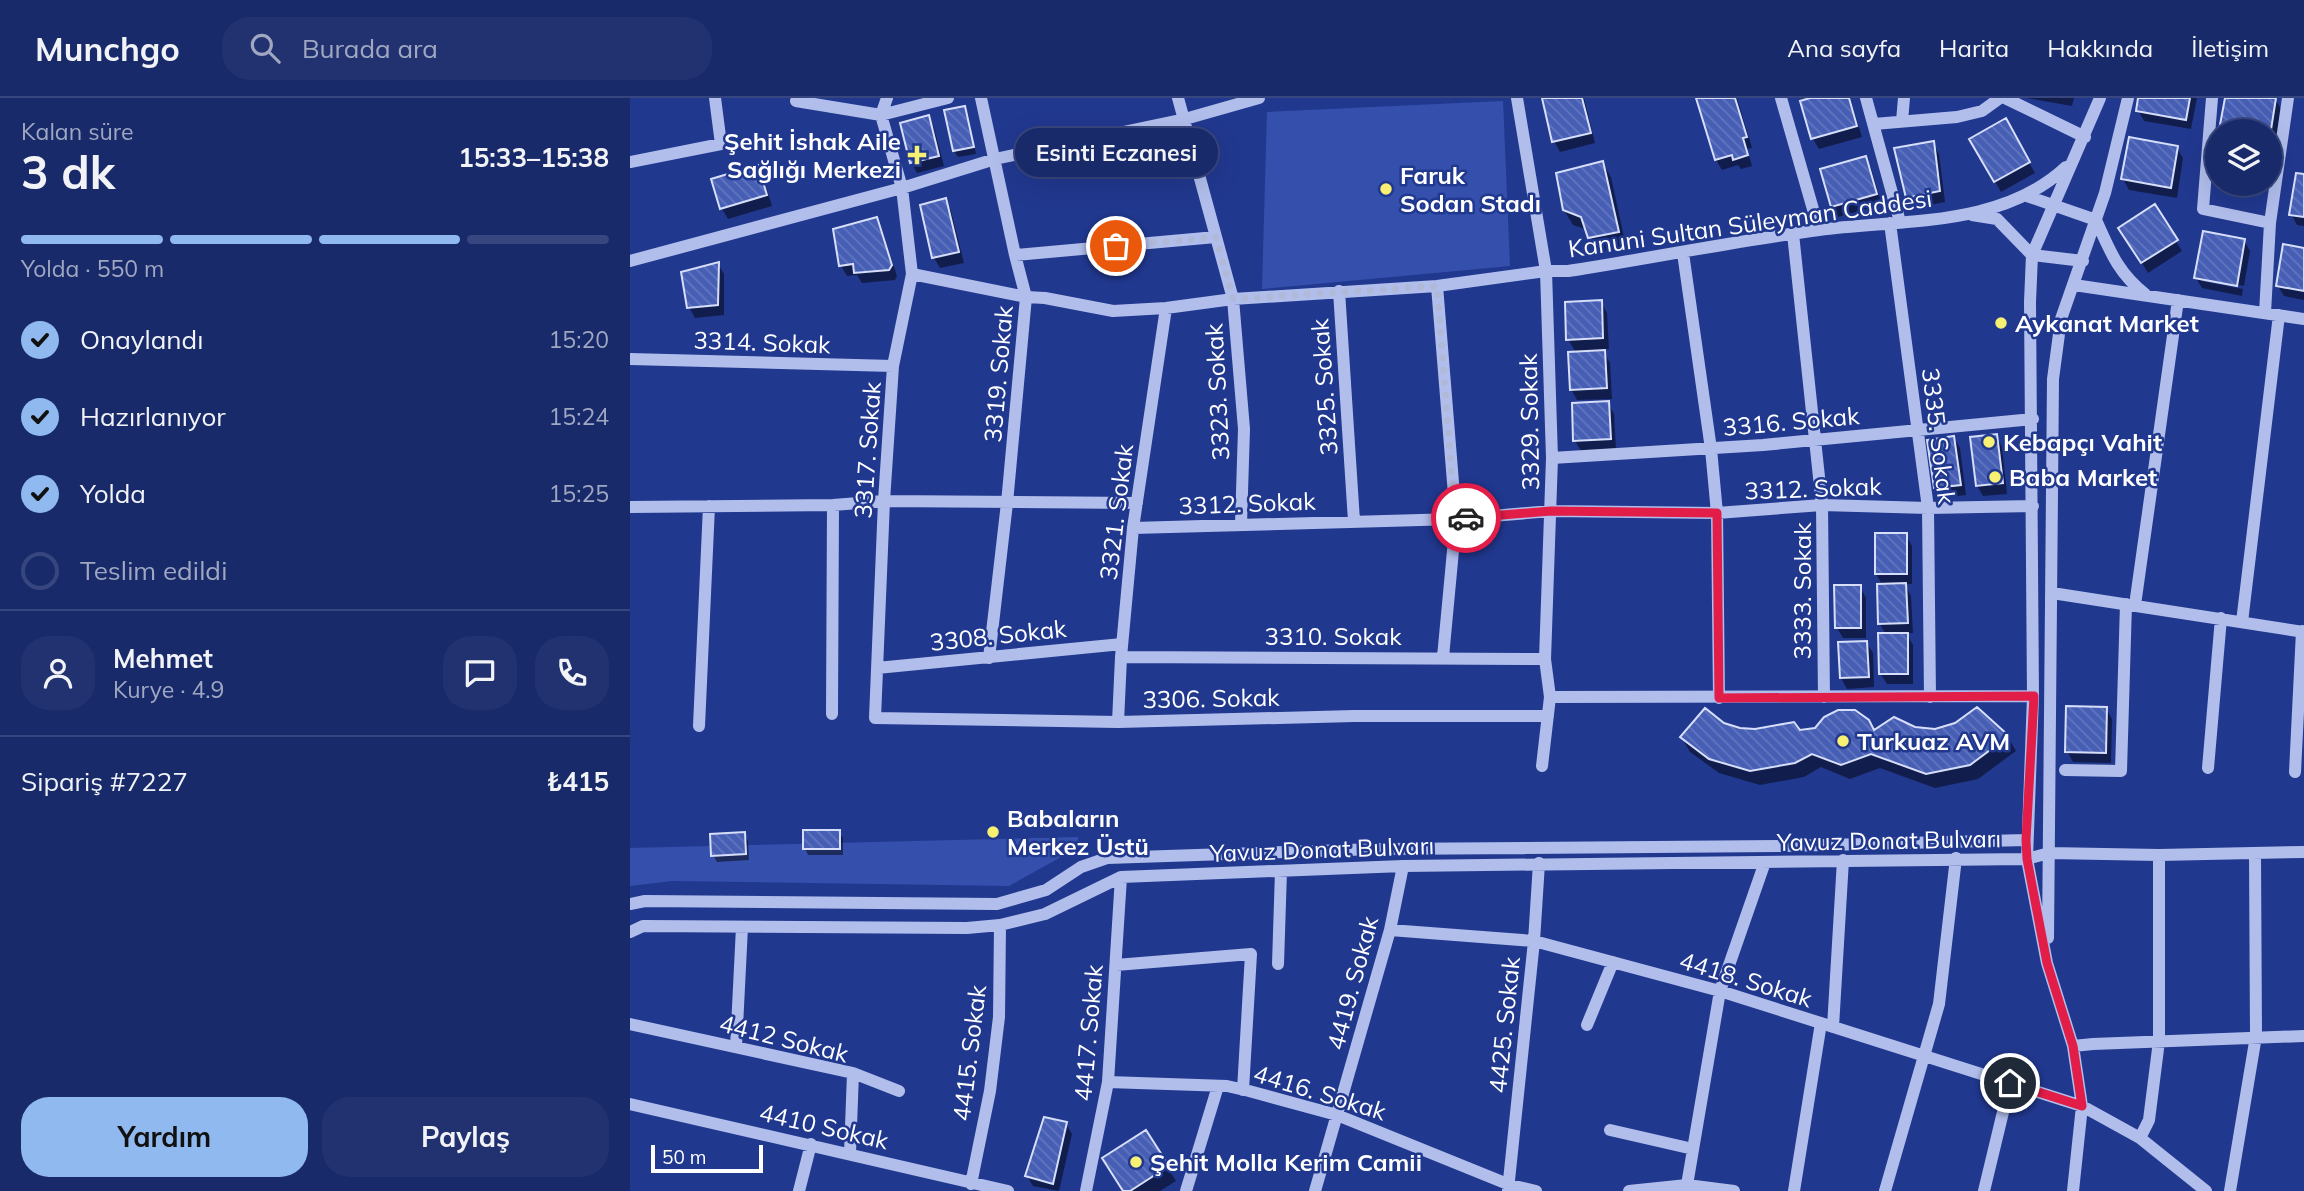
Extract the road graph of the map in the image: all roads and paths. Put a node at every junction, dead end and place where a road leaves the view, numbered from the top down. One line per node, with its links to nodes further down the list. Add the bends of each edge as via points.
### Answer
1 (715, 98): 24 (street, via 721,144)
2 (887, 98): 17 (street)
3 (948, 98): 17 (street)
4 (981, 98): 22 (street, 3319. Sokak)
5 (1178, 98): 18 (street, 3323. Sokak)
6 (1259, 98): 18 (street)
7 (1517, 98): 40 (street, Kanuni Sultan Süleyman Caddesi)
8 (1781, 98): 32 (street)
9 (1866, 98): 20 (street, 3335. Sokak)
10 (1903, 98): 19 (street)
11 (2003, 98): 19 (street, via 1982,111 1957,117); 21 (street)
12 (2100, 98): 21 (street)
13 (2128, 98): 29 (street)
14 (2212, 98): 31 (street, via 2203,209)
15 (2288, 98): 31 (street)
16 (796, 101): 17 (street)
17 (881, 115): 25 (street, 3317. Sokak)
18 (1185, 119): 22 (street); 34 (street, 3323. Sokak)
19 (1902, 121): 20 (street)
20 (1874, 124): 30 (street, 3335. Sokak)
21 (2085, 137): 23 (street)
22 (995, 159): 25 (street); 36 (street, 3319. Sokak)
23 (2074, 159): 26 (street); 27 (street)
24 (630, 162)
25 (901, 188): 38 (street); 41 (street, 3317. Sokak)
26 (2027, 195): 27 (street); 28 (street)
27 (2053, 204): 29 (street); 37 (street)
28 (1968, 215): 30 (street, Kanuni Sultan Süleyman Caddesi); 37 (street, via 1997,219)
29 (2096, 220): 39 (street); 45 (street, via 2128,280)
30 (1895, 222): 32 (street, Kanuni Sultan Süleyman Caddesi); 56 (street, 3335. Sokak)
31 (2270, 223): 50 (street)
32 (1819, 230): 33 (street, Kanuni Sultan Süleyman Caddesi)
33 (1793, 234): 35 (street, Kanuni Sultan Süleyman Caddesi); 57 (street, 3333. Sokak)
34 (1216, 237): 36 (street); 47 (street, 3323. Sokak)
35 (1683, 253): 40 (street, Kanuni Sultan Süleyman Caddesi); 58 (street)
36 (1015, 255): 46 (street, 3319. Sokak)
37 (2032, 255): 39 (street); 55 (street)
38 (630, 261)
39 (2083, 261): 42 (street)
40 (1546, 271): 43 (street); 59 (street, 3329. Sokak)
41 (912, 274): 46 (street); 54 (street, 3317. Sokak)
42 (2074, 285): 45 (street); 75 (street, via 2062,319 2053,379)
43 (1437, 286): 44 (street); 71 (street)
44 (1339, 291): 47 (street); 72 (street, 3325. Sokak)
45 (2148, 296): 48 (street)
46 (1026, 297): 49 (street, via 1114,311); 61 (street, 3319. Sokak)
47 (1233, 299): 49 (street); 73 (street, 3323. Sokak, via 1244,429)
48 (2178, 300): 50 (street); 76 (street)
49 (1166, 309): 62 (street, 3321. Sokak)
50 (2265, 313): 51 (street)
51 (2279, 315): 52 (street); 78 (street)
52 (2304, 318)
53 (630, 359): 54 (street, 3314. Sokak)
54 (893, 366): 60 (street, 3317. Sokak)
55 (2033, 419): 56 (street, 3316. Sokak); 66 (street)
56 (1918, 432): 57 (street, 3316. Sokak); 68 (street, 3335. Sokak)
57 (1816, 440): 58 (street, 3316. Sokak); 64 (street, 3333. Sokak)
58 (1711, 449): 59 (street, 3316. Sokak); 70 (street)
59 (1552, 458): 69 (street, 3329. Sokak)
60 (884, 501): 61 (street); 63 (street); 84 (street, 3317. Sokak)
61 (1007, 503): 62 (street); 82 (street, 3319. Sokak)
62 (1137, 503): 74 (street, 3321. Sokak)
63 (833, 505): 65 (street); 90 (street)
64 (1822, 505): 68 (street, 3312. Sokak); 70 (street, 3312. Sokak); 87 (street, 3333. Sokak)
65 (709, 506): 67 (street); 94 (street)
66 (2034, 506): 68 (street, 3312. Sokak); 85 (street)
67 (630, 507)
68 (1928, 508): 88 (street, 3335. Sokak)
69 (1551, 511): 70 (street, 3312. Sokak); 71 (street, 3312. Sokak); 83 (street, 3329. Sokak)
70 (1717, 513): 89 (street)
71 (1455, 519): 72 (street, 3312. Sokak); 81 (street)
72 (1354, 522): 73 (street, 3312. Sokak)
73 (1241, 524): 74 (street, 3312. Sokak)
74 (1133, 528): 80 (street, 3321. Sokak)
75 (2052, 593): 76 (street); 101 (street)
76 (2130, 604): 77 (street); 97 (street, via 2121,771)
77 (2221, 618): 78 (street); 96 (street)
78 (2242, 622): 79 (street)
79 (2303, 631): 98 (street)
80 (1122, 650): 81 (street, 3310. Sokak); 82 (street, 3308. Sokak); 93 (street, 3321. Sokak)
81 (1443, 657): 83 (street, 3310. Sokak)
82 (989, 658): 84 (street, 3308. Sokak)
83 (1545, 659): 86 (street, 3329. Sokak)
84 (877, 667): 92 (street, 3317. Sokak)
85 (2034, 696): 88 (street); 99 (street)
86 (1550, 697): 89 (street); 91 (street, 3329. Sokak)
87 (1824, 697): 88 (street); 89 (street)
88 (1930, 697)
89 (1719, 698)
90 (832, 715)
91 (1548, 716): 93 (street, 3306. Sokak); 95 (street, 3329. Sokak)
92 (875, 718): 93 (street, 3306. Sokak)
93 (1118, 722)
94 (699, 726)
95 (1542, 766)
96 (2208, 768)
97 (2065, 771)
98 (2295, 772)
99 (2026, 840): 101 (street); 105 (street); 112 (street, Yavuz Donat Bulvarı, via 1377,849 1107,858 1082,867 1046,890 997,904)
100 (2304, 852): 102 (street)
101 (2049, 853): 103 (street); 105 (street, Yavuz Donat Bulvarı); 119 (street)
102 (2255, 853): 103 (street); 126 (street)
103 (2159, 855): 128 (street)
104 (1956, 858): 105 (street, Yavuz Donat Bulvarı); 106 (street, Yavuz Donat Bulvarı); 131 (street, via 1938,1004)
105 (2027, 859): 119 (street)
106 (1843, 860): 107 (street, Yavuz Donat Bulvarı); 125 (street)
107 (1765, 862): 108 (street, Yavuz Donat Bulvarı); 122 (street)
108 (1539, 863): 109 (street, Yavuz Donat Bulvarı); 117 (street, 4425. Sokak)
109 (1403, 866): 110 (street, Yavuz Donat Bulvarı); 115 (street, 4419. Sokak)
110 (1281, 871): 111 (street, Yavuz Donat Bulvarı); 120 (street)
111 (1121, 877): 113 (street, Yavuz Donat Bulvarı, via 1045,914); 121 (street, 4417. Sokak)
112 (630, 904)
113 (1000, 925): 114 (street, Yavuz Donat Bulvarı); 146 (street, 4415. Sokak, via 998,1029)
114 (742, 927): 116 (street, Yavuz Donat Bulvarı, via 643,926); 130 (street)
115 (1390, 930): 117 (street, 4418. Sokak); 140 (street, 4419. Sokak)
116 (630, 932)
117 (1534, 940): 118 (street, 4418. Sokak); 148 (street, 4425. Sokak)
118 (1613, 962): 122 (street, 4418. Sokak); 124 (street)
119 (2047, 963): 129 (street)
120 (1278, 964)
121 (1116, 965): 133 (street, 4417. Sokak); 136 (street, via 1251,954)
122 (1720, 991): 125 (street, 4418. Sokak); 144 (street)
123 (630, 1024): 130 (street, 4412 Sokak)
124 (1587, 1025)
125 (1827, 1025): 131 (street, 4418. Sokak); 157 (street)
126 (2256, 1036): 127 (street); 128 (street); 162 (street)
127 (2304, 1036)
128 (2159, 1041): 129 (street); 142 (street, via 2149,1119)
129 (2073, 1046): 139 (street)
130 (736, 1047): 132 (street, 4412 Sokak)
131 (1923, 1056): 134 (street, 4418. Sokak); 158 (street)
132 (853, 1073): 137 (street); 145 (street, 4412 Sokak)
133 (1108, 1082): 135 (street, 4416. Sokak); 151 (street, 4417. Sokak)
134 (2010, 1083): 139 (street, 4418. Sokak); 159 (street)
135 (1218, 1086): 136 (street, 4416. Sokak); 152 (street)
136 (1242, 1090): 140 (street, 4416. Sokak)
137 (898, 1091)
138 (630, 1104): 143 (street, 4410 Sokak)
139 (2082, 1106): 142 (street, 4418. Sokak); 160 (street)
140 (1337, 1115): 148 (street, 4416. Sokak); 153 (street, 4419. Sokak)
141 (1610, 1130): 144 (street)
142 (2140, 1138): 161 (street, 4418. Sokak)
143 (811, 1144): 145 (street, 4410 Sokak); 149 (street)
144 (1693, 1149): 147 (street)
145 (850, 1153): 146 (street, 4410 Sokak)
146 (971, 1184): 150 (street, 4410 Sokak)
147 (1687, 1185): 155 (street); 156 (street)
148 (1509, 1188): 154 (street, 4416. Sokak)
149 (799, 1191)
150 (1008, 1191)
151 (1086, 1191)
152 (1186, 1191)
153 (1315, 1191)
154 (1536, 1191)
155 (1629, 1191)
156 (1734, 1191)
157 (1794, 1191)
158 (1885, 1191)
159 (1983, 1191)
160 (2073, 1191)
161 (2206, 1191)
162 (2230, 1191)

